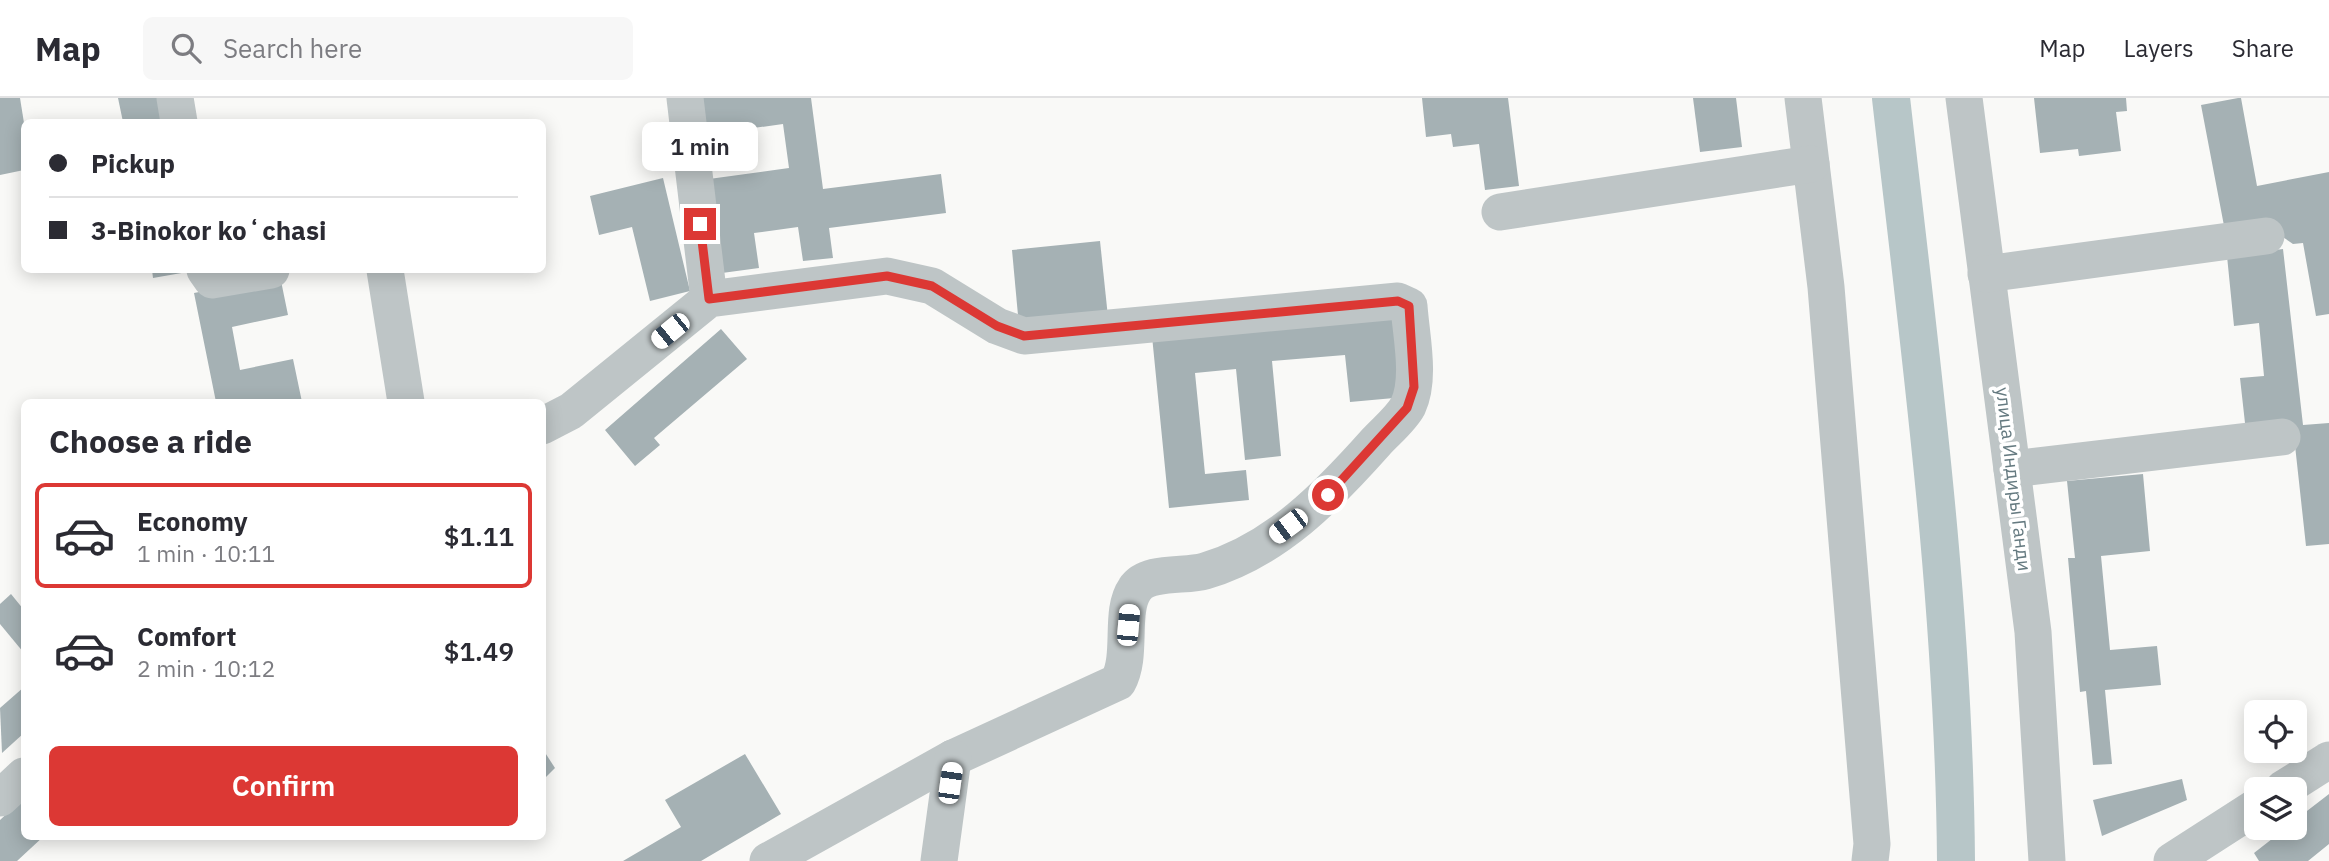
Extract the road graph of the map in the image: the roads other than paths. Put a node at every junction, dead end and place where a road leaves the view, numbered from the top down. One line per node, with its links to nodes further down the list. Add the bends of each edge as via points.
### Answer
1 (175, 98): 5 (street)
2 (685, 98): 13 (street)
3 (1803, 98): 6 (street)
4 (1964, 98): 12 (street, улица Индиры Ганди)
5 (178, 119)
6 (1811, 164): 7 (street); 26 (street, via 1827,301)
7 (1500, 212)
8 (2266, 236): 12 (street)
9 (207, 273): 10 (street, via 212,280)
10 (253, 273)
11 (385, 273): 14 (street)
12 (1986, 274): 17 (street, улица Индиры Ганди)
13 (709, 299): 15 (street, via 571,411); 18 (street, via 887,276 932,286 997,326 1024,336 1398,301 1409,306 1414,387 1407,408 1328,495 1248,557 1202,573 1145,580 1135,588 1130,603 1124,670 1118,682)
14 (406, 399)
15 (546, 423)
16 (2282, 436): 17 (street)
17 (2012, 469): 27 (street, улица Индиры Ганди, via 2033,632)
18 (953, 758): 24 (street); 25 (street)
19 (2329, 760): 20 (street)
20 (2302, 777)
21 (21, 779): 22 (street)
22 (0, 797)
23 (2244, 815): 28 (street)
24 (768, 861)
25 (939, 861)
26 (1870, 861)
27 (2047, 861)
28 (2172, 861)

